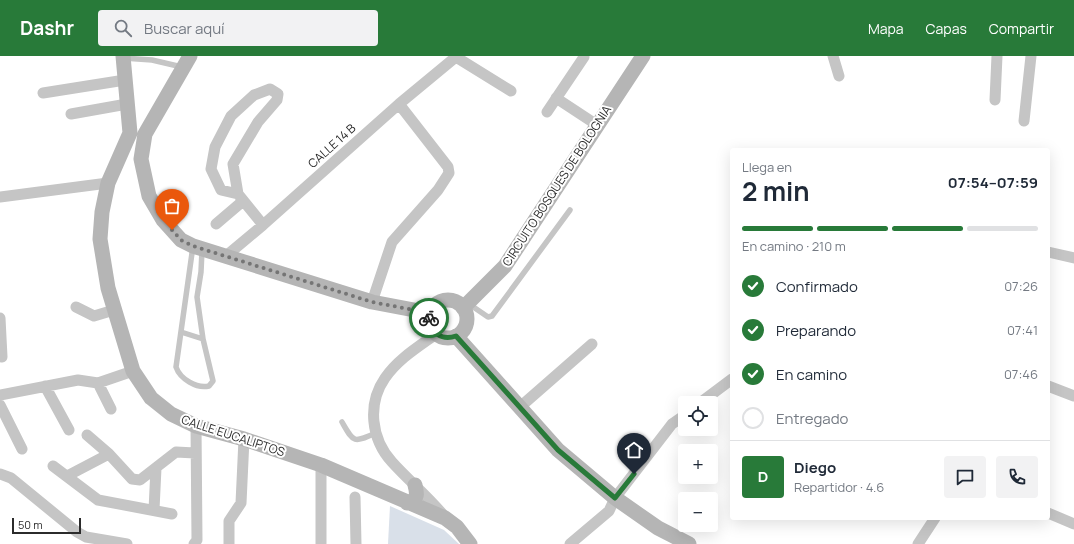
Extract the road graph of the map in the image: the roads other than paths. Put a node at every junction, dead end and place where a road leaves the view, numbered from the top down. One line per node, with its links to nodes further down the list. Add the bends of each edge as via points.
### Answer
1 (456, 56): 12 (street); 17 (street, CALLE 14 B)
2 (643, 56): 21 (main road, CIRCUITO BOSQUES DE BOLOGNIA)
3 (833, 56): 10 (street)
4 (997, 56): 15 (street)
5 (1031, 56): 20 (street)
6 (123, 57): 8 (lane); 11 (main road)
7 (584, 57): 14 (street)
8 (152, 58): 9 (lane)
9 (187, 62): 23 (main road)
10 (838, 76)
11 (125, 80): 13 (street); 16 (main road)
12 (512, 91)
13 (42, 93)
14 (556, 98): 18 (street); 21 (street)
15 (995, 100)
16 (127, 104): 19 (street); 22 (main road)
17 (398, 104): 29 (street, CALLE 14 B); 34 (street, via 448,167 449,173 438,190 392,242)
18 (547, 112)
19 (71, 114)
20 (1024, 122)
21 (597, 125): 35 (main road, CIRCUITO BOSQUES DE BOLOGNIA, via 505,266)
22 (130, 133): 23 (main road); 24 (main road, CALLE EUCALIPTOS)
23 (145, 134): 30 (main road, via 141,159 149,196 163,220 181,240)
24 (108, 183): 25 (street); 37 (main road, CALLE EUCALIPTOS, via 100,239)
25 (0, 197)
26 (240, 198): 26 (street, via 233,164 258,122 277,100 278,94 270,89 254,95 231,116 214,147 212,169 221,190); 28 (street); 29 (street)
27 (570, 210): 35 (lane, via 492,316 488,318)
28 (216, 224)
29 (263, 225): 32 (street, CALLE 14 B)
30 (198, 247): 32 (main road); 40 (lane); 43 (lane, via 201,272 196,297)
31 (1050, 252): 33 (street)
32 (226, 256): 34 (main road)
33 (1074, 258)
34 (372, 302): 38 (main road)
35 (466, 306): 38 (main road, via 443,300 433,307); 42 (main road, via 466,324)
36 (76, 307): 37 (street, via 94,316)
37 (114, 310): 46 (main road, CALLE EUCALIPTOS)
38 (430, 313): 41 (main road, via 429,324)
39 (0, 318): 45 (street)
40 (181, 332): 43 (lane); 43 (lane, via 177,370 190,382 204,387 210,386 213,380)
41 (436, 334): 42 (main road, via 446,338); 62 (street, via 400,361 385,378 376,395 373,412)
42 (456, 336): 55 (main road)
43 (203, 339)
44 (592, 344): 55 (street)
45 (2, 358)
46 (133, 371): 48 (street); 60 (main road, CALLE EUCALIPTOS, via 151,398 171,414)
47 (730, 380): 52 (street)
48 (98, 383): 49 (street, via 78,380); 56 (street)
49 (45, 386): 51 (street); 61 (street)
50 (1050, 387): 53 (street)
51 (0, 395)
52 (709, 396)
53 (1074, 396)
54 (0, 405): 57 (street)
55 (520, 407): 75 (main road, via 558,450)
56 (111, 409)
57 (4, 419): 65 (street)
58 (678, 420): 75 (street, via 672,424)
59 (342, 422): 62 (lane, via 355,440)
60 (196, 426): 64 (main road, CALLE EUCALIPTOS); 66 (street)
61 (69, 430)
62 (376, 433): 73 (street, via 391,461)
63 (87, 435): 67 (street)
64 (244, 439): 68 (main road, CALLE EUCALIPTOS); 85 (street, via 241,503 229,521)
65 (22, 449)
66 (195, 453): 70 (street, via 176,452); 84 (street, via 197,540)
67 (109, 454): 70 (street, via 132,479 140,480); 72 (street)
68 (321, 465): 76 (main road, CALLE EUCALIPTOS); 86 (street)
69 (52, 466): 72 (street)
70 (156, 468): 77 (street)
71 (0, 474): 83 (street, via 10,478 77,532)
72 (67, 476): 77 (street, via 98,500)
73 (415, 485): 76 (main road, via 417,496 415,500); 80 (street)
74 (355, 497): 87 (street)
75 (615, 498): 89 (street, via 609,511); 90 (main road)
76 (407, 503): 80 (main road, CALLE EUCALIPTOS)
77 (154, 510): 78 (street)
78 (172, 514)
79 (1050, 514): 82 (street)
80 (445, 518): 88 (main road, CALLE EUCALIPTOS, via 457,527)
81 (933, 520): 91 (street)
82 (1074, 524)
83 (127, 544)
84 (194, 544)
85 (229, 544)
86 (321, 544)
87 (356, 544)
88 (470, 544)
89 (570, 544)
90 (686, 544)
91 (918, 544)

